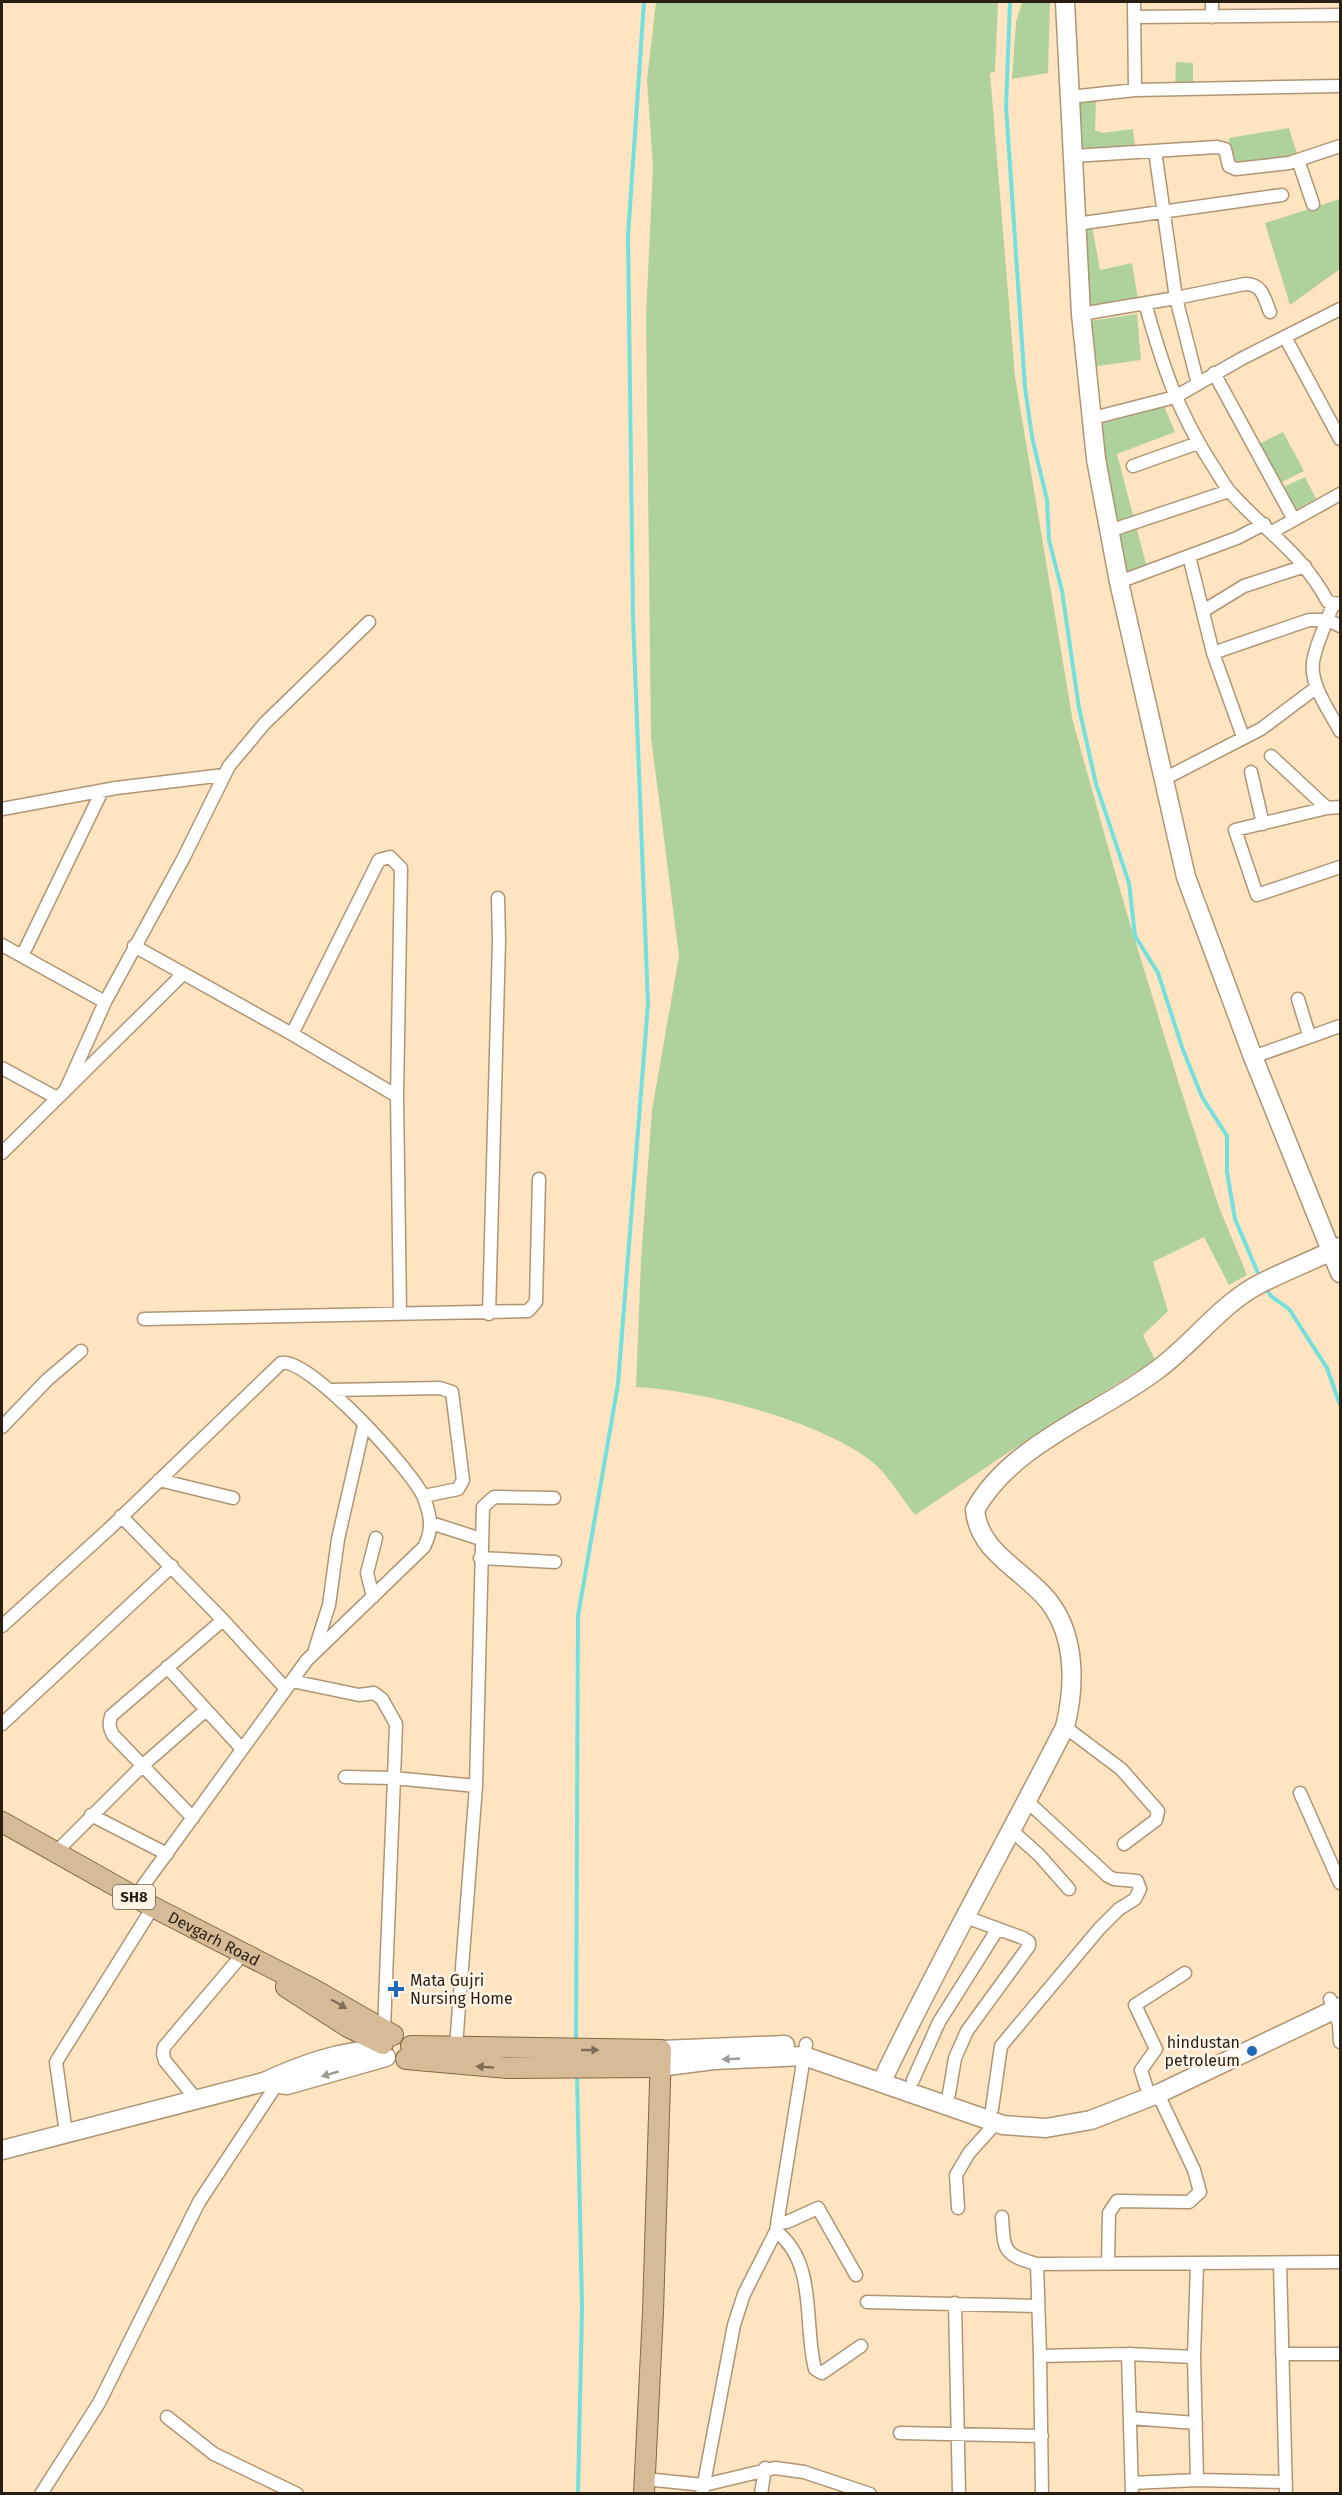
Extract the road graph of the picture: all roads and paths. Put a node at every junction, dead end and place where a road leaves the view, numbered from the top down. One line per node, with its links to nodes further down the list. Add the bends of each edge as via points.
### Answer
1 (1065, 2): 11 (main road)
2 (1134, 2): 7 (street)
3 (1212, 2): 8 (street)
4 (1288, 2): 5 (street)
5 (1289, 15): 6 (street); 8 (street)
6 (1341, 15)
7 (1135, 17): 8 (street); 10 (street)
8 (1212, 17)
9 (1341, 86): 10 (street)
10 (1136, 90): 11 (street)
11 (1070, 97): 14 (main road)
12 (1341, 146): 15 (street)
13 (1155, 151): 14 (street); 15 (street, via 1222,147 1227,151 1229,166 1236,169); 18 (street)
14 (1073, 156): 19 (main road)
15 (1298, 160): 17 (street)
16 (1282, 195): 18 (street)
17 (1313, 204)
18 (1164, 212): 19 (street); 20 (street)
19 (1076, 224): 24 (main road)
20 (1176, 298): 21 (street); 23 (street, via 1256,284); 27 (street)
21 (1145, 303): 24 (street); 28 (street)
22 (1341, 309): 25 (street)
23 (1270, 312)
24 (1081, 314): 29 (main road)
25 (1285, 337): 26 (street); 30 (street)
26 (1214, 373): 27 (street); 35 (street)
27 (1198, 384): 28 (street)
28 (1175, 398): 29 (street); 31 (street)
29 (1092, 418): 37 (main road)
30 (1341, 439)
31 (1198, 442): 32 (street); 33 (street)
32 (1133, 466)
33 (1229, 491): 36 (street); 37 (street)
34 (1341, 494): 35 (street)
35 (1293, 519): 36 (street)
36 (1268, 528): 38 (street); 39 (street)
37 (1109, 531): 40 (main road)
38 (1190, 556): 40 (street); 42 (street)
39 (1305, 566): 41 (street, via 1328,602); 42 (street, via 1244,586)
40 (1119, 582): 53 (main road)
41 (1337, 604): 43 (street)
42 (1203, 611): 46 (street)
43 (1328, 620): 45 (street); 46 (street, via 1309,620); 47 (street, via 1314,656 1312,669)
44 (369, 622): 52 (street, via 258,730)
45 (1341, 626)
46 (1213, 653): 49 (street)
47 (1317, 687): 48 (street); 49 (street, via 1271,723)
48 (1340, 730)
49 (1243, 737): 53 (street)
50 (1271, 756): 56 (street)
51 (1251, 772): 58 (street)
52 (224, 775): 54 (street); 62 (street)
53 (1164, 779): 70 (main road, via 1186,877)
54 (102, 791): 57 (street); 63 (street)
55 (1341, 807): 56 (street)
56 (1327, 808): 58 (street)
57 (2, 809)
58 (1263, 824): 59 (street, via 1235,830 1257,895)
59 (1341, 867)
60 (498, 898): 79 (street)
61 (2, 945): 63 (street)
62 (134, 946): 64 (street); 66 (street)
63 (22, 956): 66 (street)
64 (183, 974): 68 (street); 72 (street)
65 (1298, 999): 69 (street)
66 (105, 1002): 72 (street)
67 (1341, 1026): 69 (street)
68 (292, 1034): 73 (street); 73 (street, via 378,860 390,857 401,868)
69 (1308, 1035): 70 (street)
70 (1253, 1057): 76 (main road)
71 (2, 1068): 72 (street)
72 (61, 1093): 74 (street)
73 (397, 1096): 78 (street)
74 (2, 1153)
75 (539, 1179): 79 (street, via 536,1302 528,1311)
76 (1335, 1249): 77 (main road); 104 (main road, via 1239,1297 1156,1371 1048,1440 988,1487 975,1510 979,1532 1050,1602 1071,1651)
77 (1341, 1273)
78 (400, 1313): 79 (street); 80 (street)
79 (489, 1314)
80 (144, 1319)
81 (81, 1351): 84 (street)
82 (331, 1390): 83 (street); 85 (street, via 292,1364 280,1363); 86 (street, via 440,1388 452,1392 463,1480 458,1489)
83 (364, 1425): 86 (street); 99 (street, via 338,1539 329,1605)
84 (2, 1427)
85 (159, 1480): 87 (street); 89 (street)
86 (424, 1496): 90 (street)
87 (233, 1498)
88 (554, 1498): 92 (street, via 494,1497 483,1508)
89 (121, 1516): 95 (street); 98 (street)
90 (431, 1523): 92 (street); 96 (street, via 424,1547)
91 (376, 1538): 96 (street, via 367,1573)
92 (481, 1539): 93 (street)
93 (480, 1558): 94 (street); 109 (street)
94 (555, 1562)
95 (172, 1566): 97 (street); 103 (street)
96 (373, 1597): 99 (street)
97 (223, 1620): 100 (street); 101 (street)
98 (2, 1626)
99 (314, 1653): 101 (street)
100 (167, 1667): 102 (street); 106 (street, via 111,1716 109,1728 113,1735)
101 (289, 1685): 105 (street); 108 (street, via 378,1694 397,1730)
102 (206, 1710): 105 (street); 106 (street)
103 (2, 1724)
104 (1065, 1726): 111 (main road); 116 (street, via 1121,1769 1158,1811 1156,1820)
105 (242, 1749): 113 (street)
106 (143, 1765): 112 (street); 113 (street)
107 (345, 1777): 108 (street)
108 (394, 1778): 109 (street); 129 (street)
109 (476, 1786): 130 (street)
110 (1300, 1793): 119 (street)
111 (1027, 1801): 115 (main road); 141 (street, via 1108,1876 1137,1881 1140,1889 1135,1899 1099,1929 1002,2046)
112 (91, 1815): 117 (street); 118 (street)
113 (193, 1818): 118 (street)
114 (2, 1822): 117 (main road, Devgarh Road / SH8)
115 (1010, 1829): 120 (street, via 1040,1855); 123 (main road)
116 (1124, 1844)
117 (57, 1852): 121 (main road, Devgarh Road / SH8)
118 (167, 1854): 121 (street)
119 (1341, 1883)
120 (1069, 1889)
121 (135, 1898): 122 (main road, Devgarh Road / SH8)
122 (153, 1907): 125 (main road, Devgarh Road / SH8); 142 (street, via 56,2062)
123 (963, 1916): 124 (street); 135 (main road)
124 (997, 1930): 136 (street, via 939,2022); 139 (street, via 1026,1939 1029,1946 967,2031 955,2058)
125 (242, 1955): 129 (main road, Devgarh Road / SH8, via 313,1989); 140 (street, via 164,2047 165,2061)
126 (1185, 1973): 138 (street, via 1136,2005 1156,2049 1142,2070)
127 (1336, 2002): 128 (street); 138 (main road)
128 (1341, 2042)
129 (385, 2043): 132 (main road, SH8, via 402,2035); 137 (main road, via 290,2070)
130 (456, 2046): 132 (main road); 134 (main road)
131 (805, 2050): 133 (main road, via 714,2060); 135 (main road); 146 (street)
132 (408, 2053): 134 (main road, one-way to 132, via 448,2064)
133 (660, 2058): 134 (main road); 170 (main road)
134 (544, 2059)
135 (885, 2076): 136 (main road); 141 (main road)
136 (913, 2080): 139 (main road)
137 (270, 2083): 140 (main road); 174 (street, via 199,2202 99,2403)
138 (1152, 2090): 141 (main road, via 1099,2117 1065,2126 1032,2129); 150 (street, via 1194,2170 1200,2192 1189,2202 1117,2201 1109,2213)
139 (949, 2094): 141 (main road)
140 (196, 2099): 142 (main road)
141 (994, 2116): 144 (street, via 956,2175)
142 (66, 2133): 143 (main road)
143 (2, 2150)
144 (958, 2208)
145 (1002, 2217): 149 (street, via 1008,2253)
146 (777, 2227): 152 (street, via 818,2208); 156 (street, via 803,2270 815,2369 822,2373); 173 (street, via 744,2294 734,2325)
147 (1341, 2262): 148 (street)
148 (1280, 2263): 151 (street); 158 (street)
149 (1037, 2264): 150 (street); 155 (street)
150 (1108, 2264): 151 (street)
151 (1197, 2264): 161 (street)
152 (856, 2276)
153 (867, 2302): 154 (street)
154 (955, 2303): 155 (street); 166 (street)
155 (1037, 2306): 160 (street)
156 (861, 2346)
157 (1128, 2354): 160 (street); 161 (street); 163 (street)
158 (1282, 2354): 159 (street); 172 (street)
159 (1341, 2354)
160 (1040, 2356): 167 (street)
161 (1194, 2357): 164 (street)
162 (167, 2416): 175 (street, via 214,2454)
163 (1130, 2418): 164 (street); 171 (street)
164 (1196, 2423): 169 (street)
165 (900, 2433): 166 (street)
166 (958, 2434): 167 (street); 178 (street)
167 (1042, 2436): 179 (street)
168 (765, 2468): 173 (street); 176 (street); 177 (street, via 804,2472)
169 (1197, 2480): 171 (street); 172 (street)
170 (644, 2486): 173 (street)
171 (1132, 2488)
172 (1286, 2488)
173 (703, 2489)
174 (41, 2493)
175 (297, 2493)
176 (761, 2493)
177 (870, 2493)
178 (958, 2493)
179 (1042, 2493)

